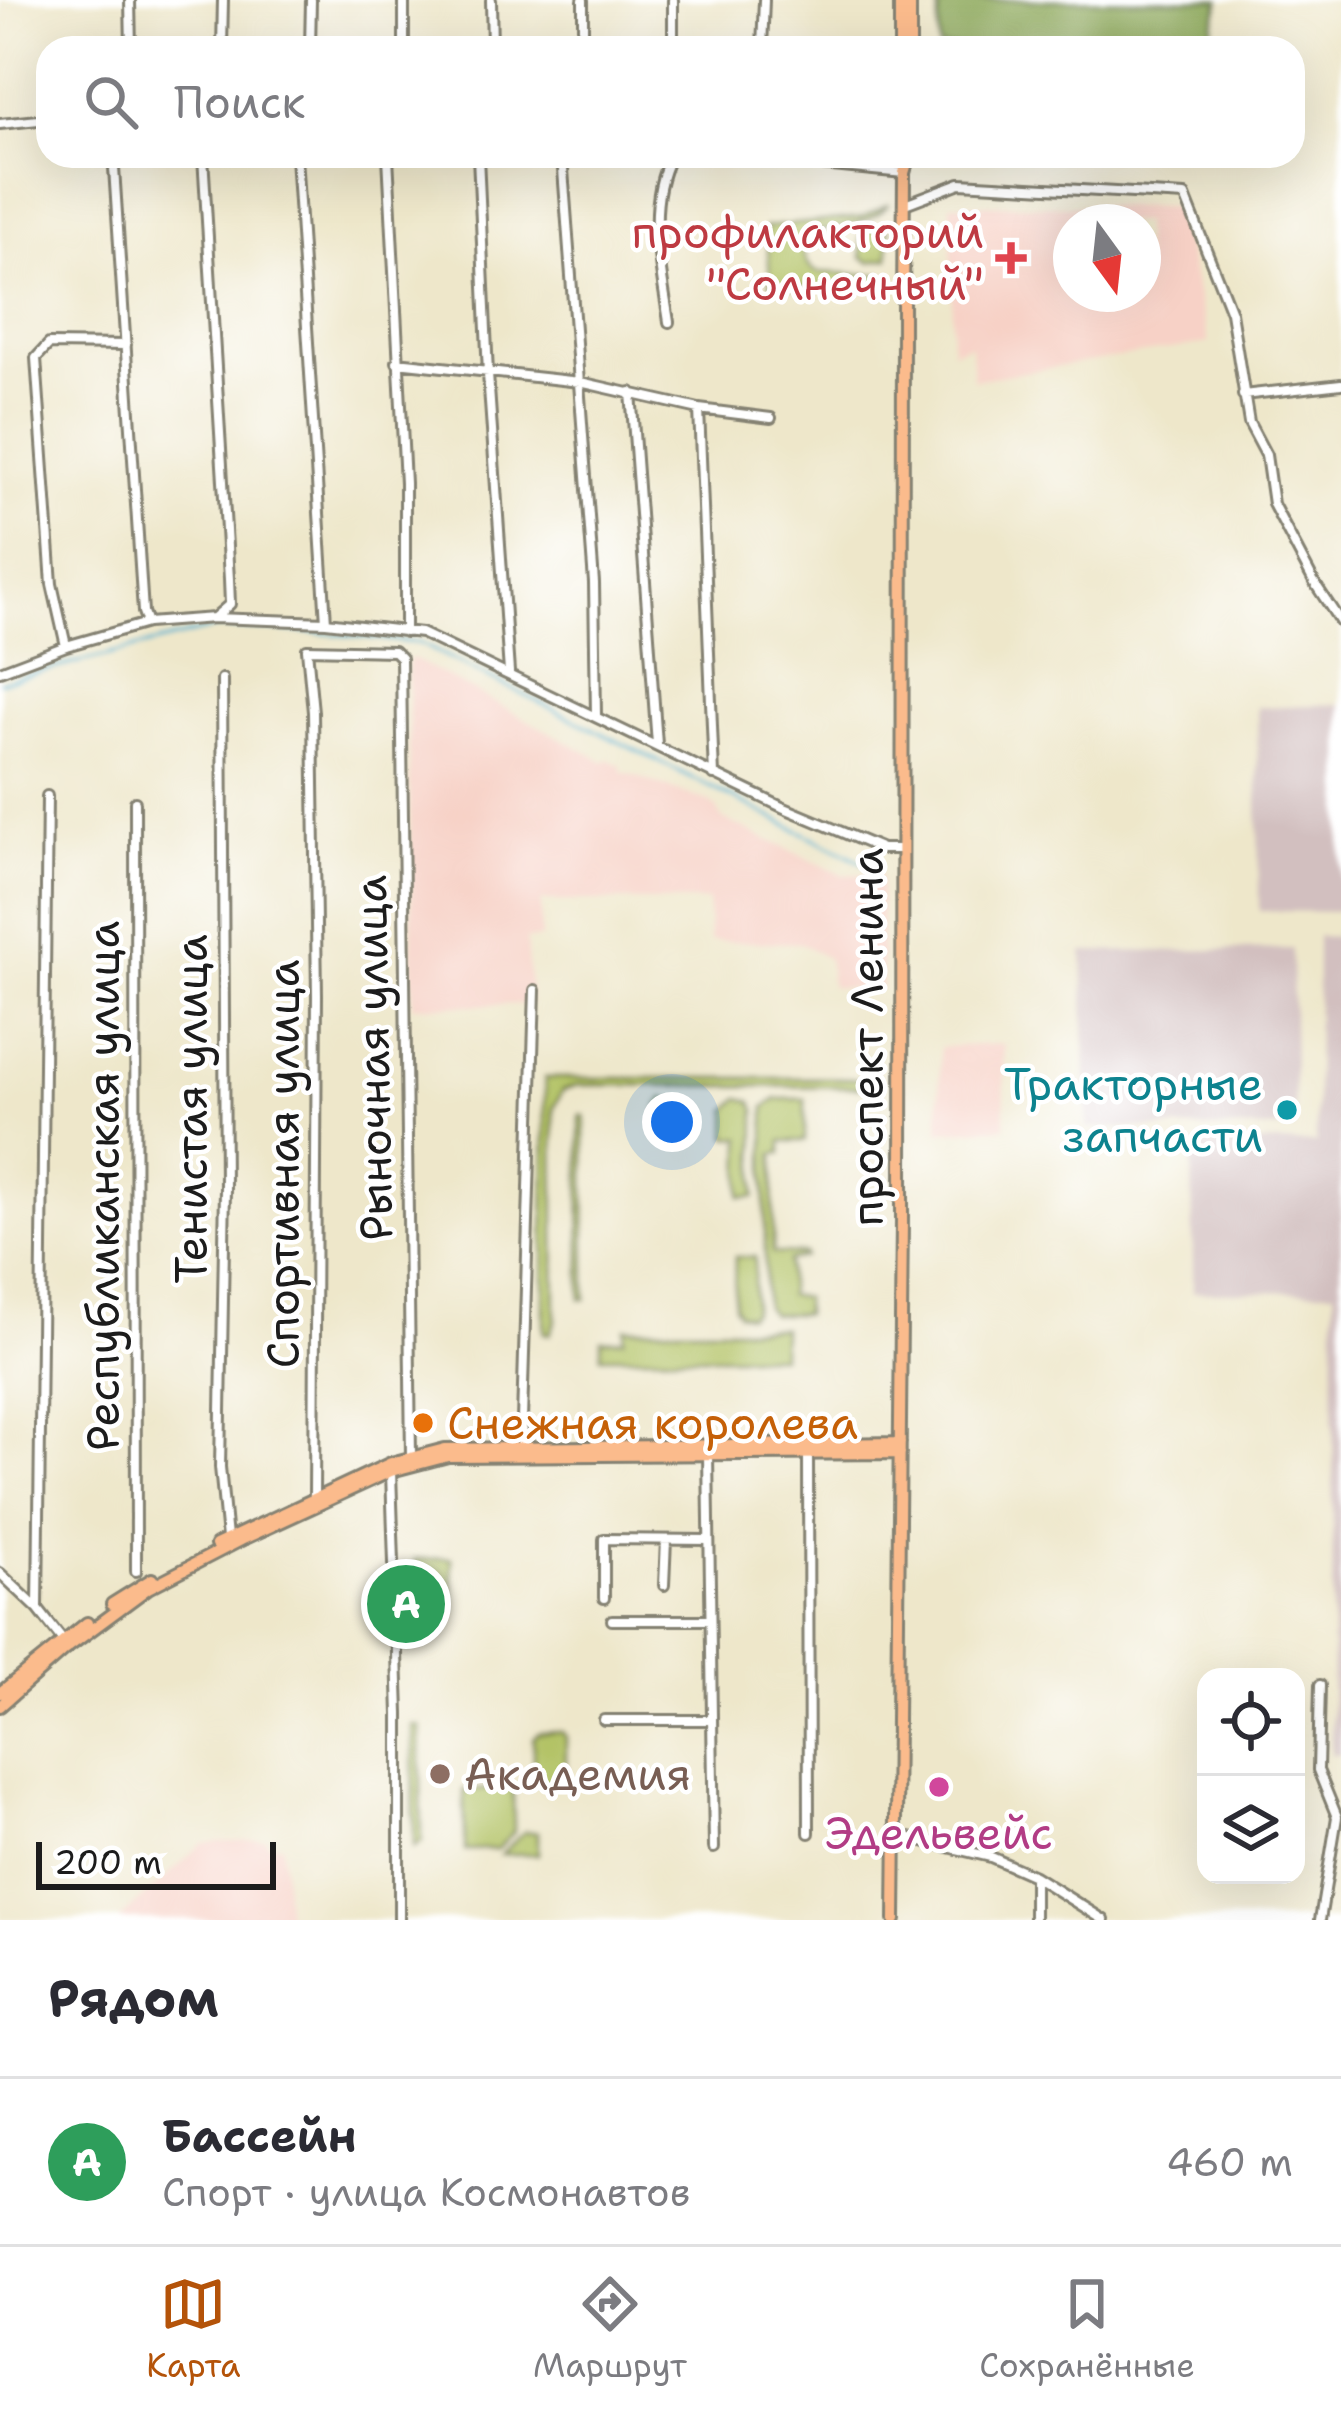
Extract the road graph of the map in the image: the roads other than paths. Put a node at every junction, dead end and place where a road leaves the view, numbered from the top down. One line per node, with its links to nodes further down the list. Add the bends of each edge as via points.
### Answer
1 (130, 0): 11 (street)
2 (223, 0): 12 (street)
3 (311, 0): 13 (street)
4 (404, 0): 14 (street)
5 (491, 0): 15 (street)
6 (583, 0): 16 (street)
7 (674, 0): 17 (street)
8 (764, 0): 18 (street)
9 (900, 0): 19 (main road)
10 (910, 0): 20 (main road)
11 (131, 36)
12 (222, 36)
13 (310, 36)
14 (404, 36)
15 (491, 36)
16 (583, 36)
17 (673, 36)
18 (762, 36)
19 (900, 36)
20 (910, 36)
21 (36, 120): 22 (street)
22 (0, 124)
23 (114, 168): 35 (street)
24 (204, 168): 44 (street, via 230,604)
25 (297, 168): 45 (street)
26 (389, 168): 36 (street)
27 (479, 168): 37 (street)
28 (563, 168): 38 (street)
29 (665, 168): 34 (street, via 657,241)
30 (865, 168): 32 (street)
31 (904, 168): 32 (main road, проспект Ленина)
32 (904, 172): 33 (main road, проспект Ленина)
33 (904, 204): 41 (street, via 960,183 1184,196 1232,312); 59 (main road, проспект Ленина)
34 (669, 322)
35 (125, 345): 46 (street); 49 (street, via 49,344 36,358 52,584)
36 (397, 362): 37 (street); 48 (street)
37 (488, 374): 38 (street); 52 (street)
38 (580, 382): 40 (street); 54 (street)
39 (1341, 384): 41 (street)
40 (631, 392): 42 (street); 55 (street)
41 (1243, 395): 47 (street, via 1266,455 1273,504)
42 (699, 409): 43 (street); 56 (street)
43 (771, 418)
44 (214, 618): 45 (street); 46 (street)
45 (326, 622): 48 (street)
46 (147, 623): 49 (street)
47 (1341, 623)
48 (405, 632): 52 (street)
49 (66, 646): 51 (street)
50 (400, 658): 65 (street, Рыночная улица); 67 (street, Спортивная улица, via 394,651 308,649 316,831)
51 (0, 670)
52 (509, 674): 54 (street)
53 (222, 679): 68 (street, Тенистая улица, via 220,1467)
54 (596, 716): 55 (street)
55 (657, 746): 56 (street)
56 (714, 775): 59 (street, via 882,849)
57 (47, 796): 75 (street)
58 (136, 802): 71 (street, Республиканская улица)
59 (903, 849): 61 (main road, проспект Ленина)
60 (536, 990): 63 (street)
61 (900, 1448): 62 (main road); 62 (main road); 85 (main road, проспект Ленина)
62 (808, 1449): 63 (main road); 64 (main road); 84 (street)
63 (521, 1450): 64 (main road); 65 (main road, via 445,1448); 66 (main road, via 448,1456)
64 (708, 1454): 70 (street)
65 (411, 1456): 67 (main road)
66 (391, 1472): 78 (main road, via 148,1588); 88 (street)
67 (314, 1497): 68 (main road)
68 (227, 1538): 78 (main road, via 135,1587)
69 (666, 1540): 70 (street); 73 (street); 74 (street, via 604,1539)
70 (709, 1540): 77 (street)
71 (136, 1571)
72 (0, 1573): 75 (street)
73 (664, 1585)
74 (604, 1598)
75 (38, 1609): 78 (street)
76 (612, 1620): 77 (street)
77 (710, 1620): 83 (street)
78 (65, 1644): 80 (main road); 81 (main road)
79 (1320, 1685): 92 (street, via 1318,1770 1337,1817)
80 (0, 1693)
81 (0, 1706)
82 (604, 1720): 83 (street)
83 (712, 1720): 86 (street)
84 (809, 1833)
85 (896, 1835): 87 (street); 89 (main road, проспект Ленина)
86 (714, 1848)
87 (1034, 1876): 90 (street); 91 (street)
88 (399, 1920)
89 (895, 1920)
90 (1034, 1920)
91 (1104, 1920)
92 (1320, 1920)

